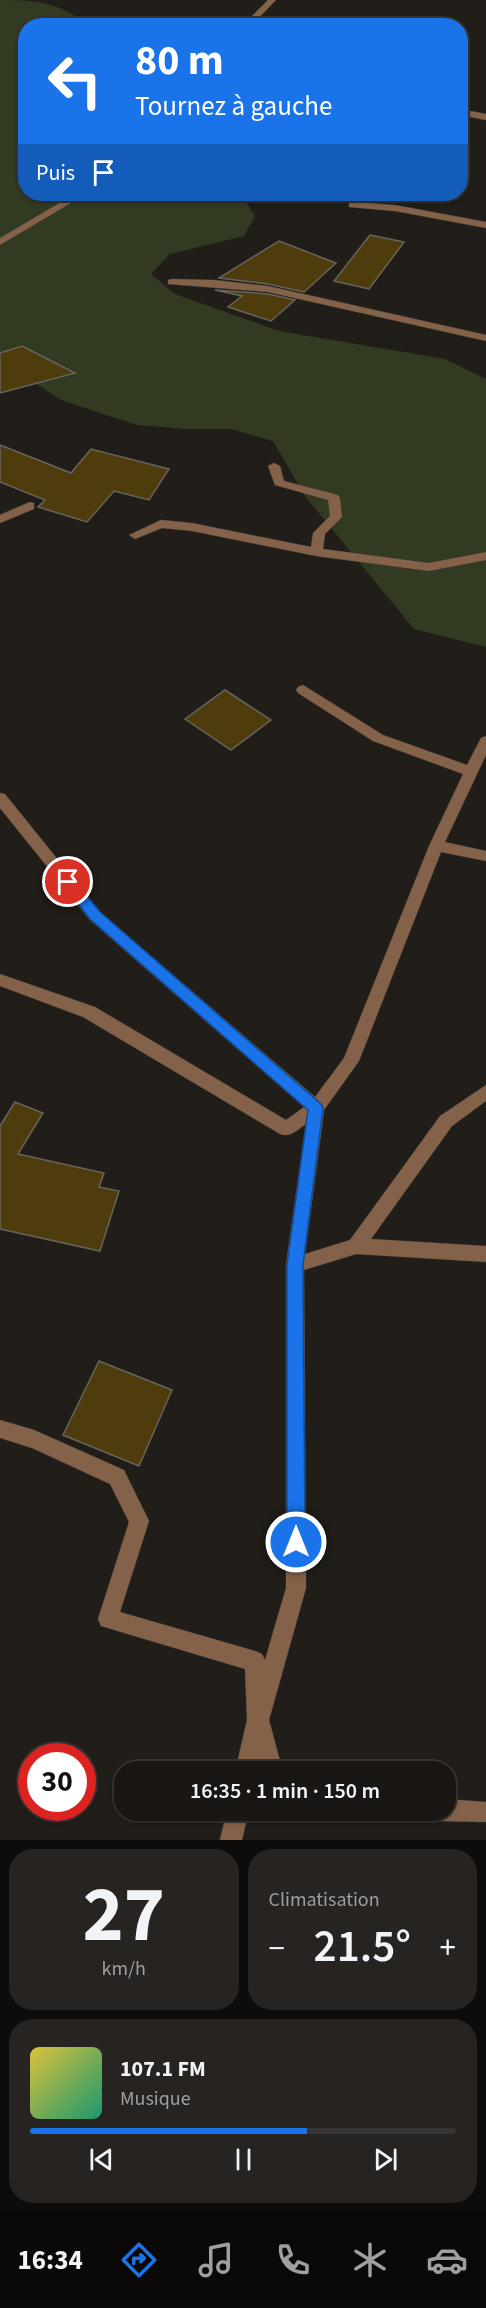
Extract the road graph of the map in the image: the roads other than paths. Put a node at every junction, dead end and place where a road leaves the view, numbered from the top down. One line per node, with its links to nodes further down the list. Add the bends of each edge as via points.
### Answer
1 (272, 0): 2 (street)
2 (254, 18)
3 (468, 114): 4 (street)
4 (486, 117)
5 (69, 201): 8 (street)
6 (352, 205): 7 (street, via 395,208)
7 (486, 225)
8 (0, 242)
9 (172, 282): 10 (street, via 268,289)
10 (486, 338)
11 (274, 466): 15 (street, via 279,483 334,498 336,517 319,533)
12 (30, 506): 13 (street)
13 (0, 519)
14 (135, 535): 15 (street, via 161,524)
15 (316, 552): 16 (street, via 429,567)
16 (486, 556)
17 (303, 690): 19 (street, via 378,738)
18 (486, 741): 19 (street)
19 (472, 772): 21 (street)
20 (0, 798): 25 (street, via 95,916)
21 (436, 846): 22 (street); 25 (street, via 351,1061)
22 (486, 856)
23 (0, 980): 25 (street, via 89,1012 286,1129)
24 (486, 1092): 26 (street, via 446,1121)
25 (316, 1108): 28 (street)
26 (356, 1246): 27 (street); 28 (street)
27 (486, 1254)
28 (295, 1265): 30 (street, via 296,1588)
29 (0, 1429): 30 (street, via 34,1439 117,1477 139,1521 108,1619 255,1661)
30 (258, 1720): 31 (street); 32 (street)
31 (249, 1761)
32 (269, 1761)
33 (456, 1811): 34 (street)
34 (483, 1812)
35 (235, 1821): 36 (street)
36 (231, 1840)

